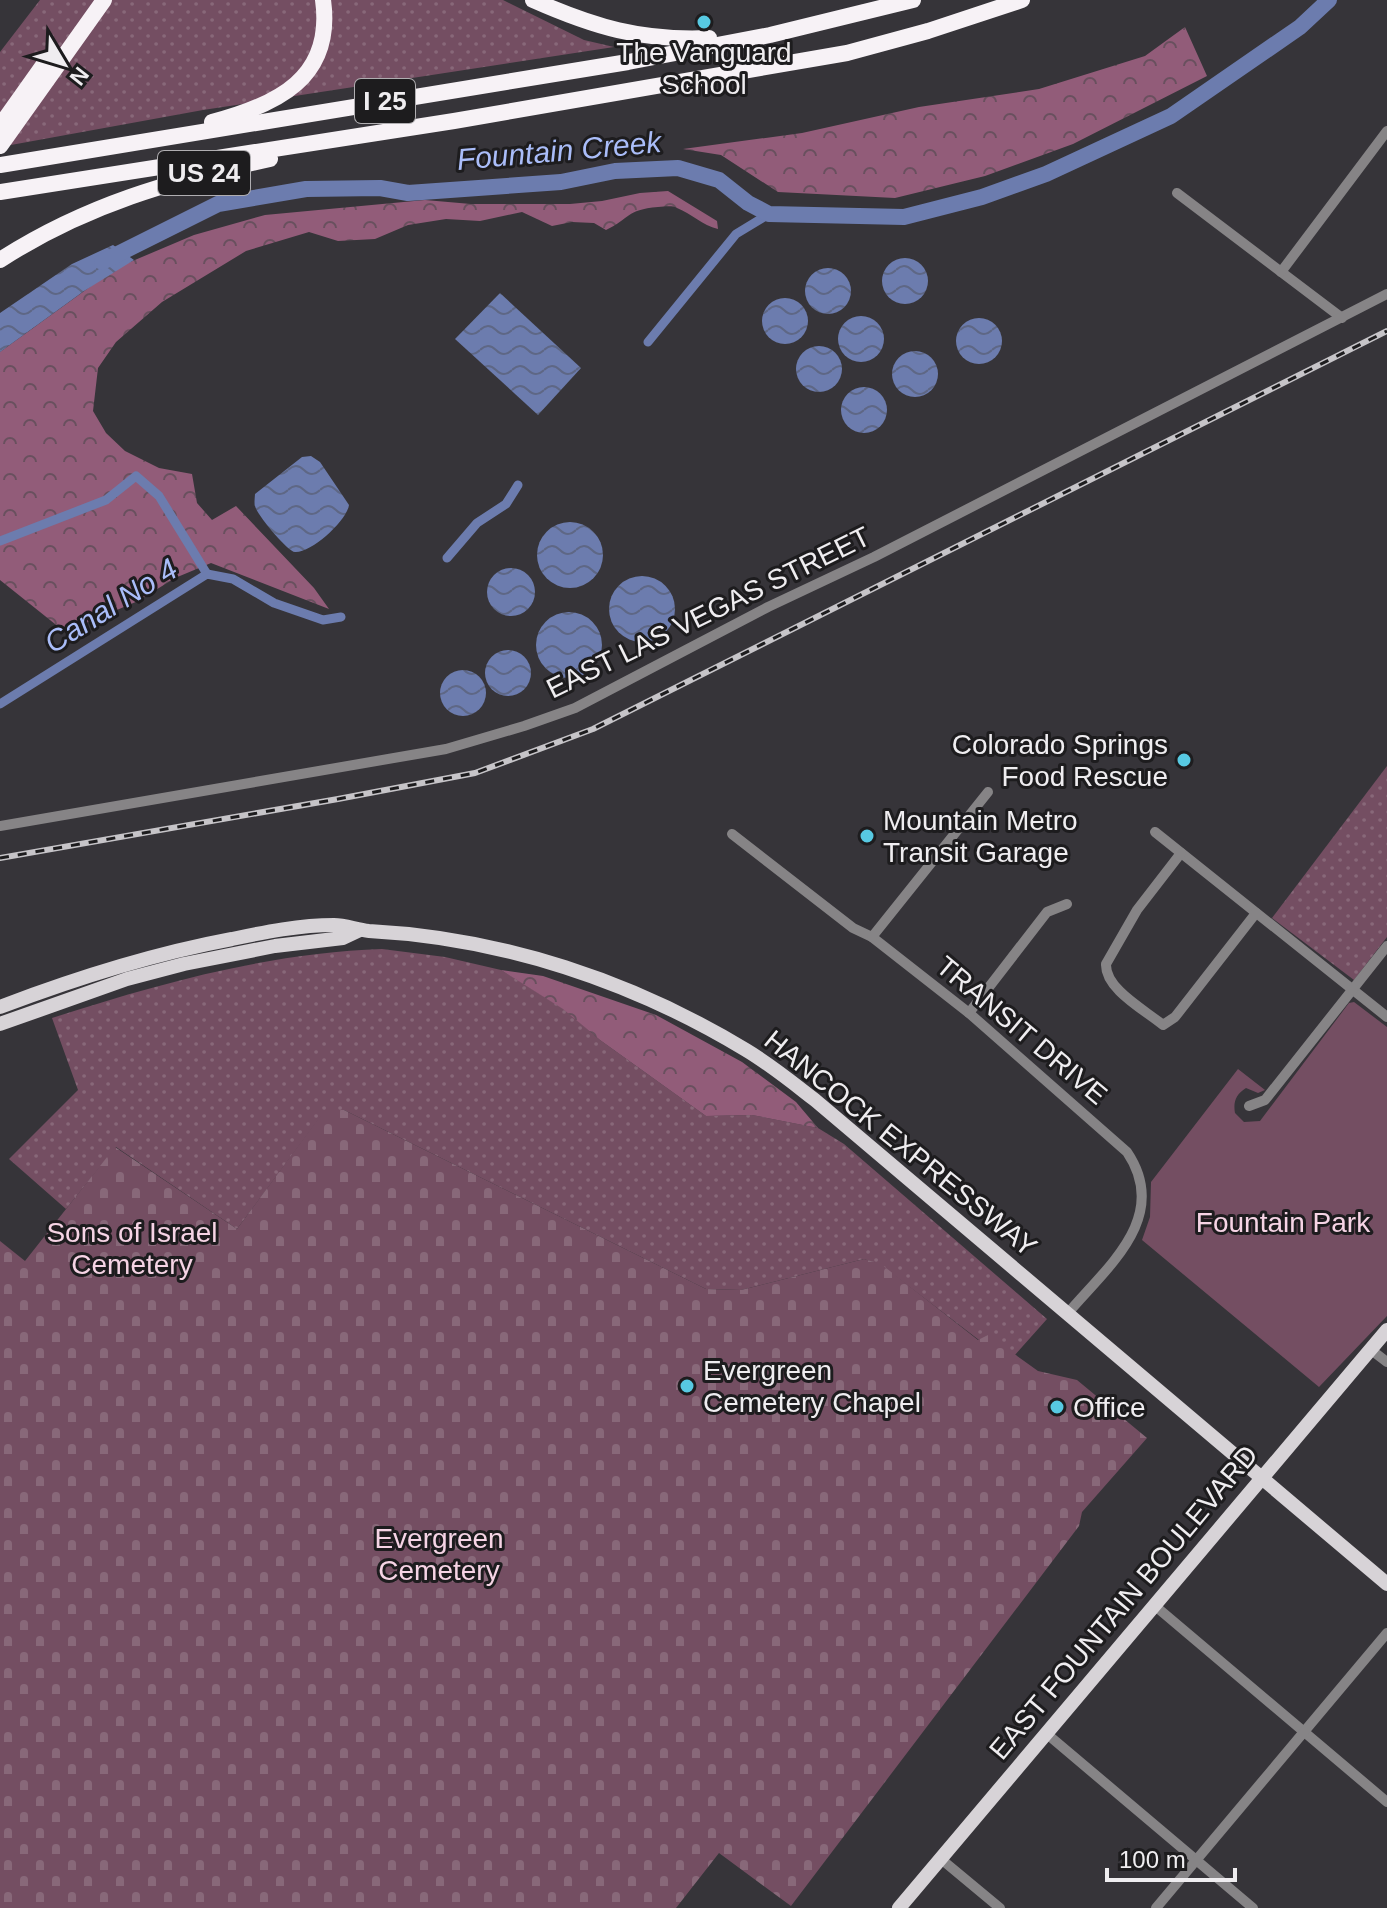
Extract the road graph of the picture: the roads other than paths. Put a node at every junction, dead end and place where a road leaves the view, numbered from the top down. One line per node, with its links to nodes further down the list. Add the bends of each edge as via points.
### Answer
1 (91, 0): 8 (highway)
2 (104, 0): 11 (highway)
3 (323, 0): 12 (highway, via 321,49 291,90 257,109)
4 (533, 0): 7 (highway, via 595,26 642,36)
5 (913, 0): 7 (highway, I 25)
6 (1022, 0): 9 (highway, I 25, via 847,53)
7 (770, 35): 12 (highway, I 25)
8 (1, 125)
9 (422, 126): 14 (highway, I 25); 16 (highway, US 24, via 146,190 72,220)
10 (1387, 131): 17 (street)
11 (0, 146)
12 (115, 146): 13 (highway, I 25)
13 (0, 165)
14 (0, 192)
15 (1177, 193): 17 (street)
16 (0, 260)
17 (1281, 272): 19 (street)
18 (1387, 294): 19 (street, EAST LAS VEGAS STREET)
19 (1342, 318): 21 (street, EAST LAS VEGAS STREET, via 575,708 446,749)
20 (988, 792): 28 (street)
21 (0, 826)
22 (1155, 832): 24 (street)
23 (732, 834): 28 (street, TRANSIT DRIVE, via 853,928)
24 (1181, 853): 26 (street); 26 (street, via 1137,910 1106,964 1116,987 1163,1025 1175,1017)
25 (1067, 904): 32 (street, via 1047,912)
26 (1256, 913): 30 (street)
27 (360, 930): 31 (main road, HANCOCK EXPRESSWAY, via 316,926 180,949); 34 (main road, HANCOCK EXPRESSWAY, via 343,938 184,964); 36 (main road, HANCOCK EXPRESSWAY, via 435,936 523,954 669,1008 747,1050 815,1100)
28 (872, 937): 32 (street, TRANSIT DRIVE)
29 (1387, 946): 30 (street)
30 (1352, 990): 33 (street); 35 (street, via 1265,1100)
31 (0, 1007)
32 (969, 1013): 36 (street, TRANSIT DRIVE, via 1117,1141 1140,1176 1142,1205 1133,1234)
33 (1387, 1017)
34 (0, 1024)
35 (1249, 1106)
36 (1068, 1313): 40 (main road, HANCOCK EXPRESSWAY)
37 (1387, 1330): 38 (main road, EAST FOUNTAIN BOULEVARD)
38 (1370, 1349): 39 (street); 40 (main road, EAST FOUNTAIN BOULEVARD)
39 (1387, 1362)
40 (1261, 1478): 41 (main road, HANCOCK EXPRESSWAY); 42 (main road, EAST FOUNTAIN BOULEVARD)
41 (1387, 1584)
42 (1154, 1605): 44 (street); 45 (main road, EAST FOUNTAIN BOULEVARD)
43 (1387, 1633): 44 (street)
44 (1304, 1732): 46 (street); 48 (street)
45 (1047, 1734): 47 (main road, EAST FOUNTAIN BOULEVARD); 48 (street)
46 (1387, 1802)
47 (941, 1859): 49 (main road, EAST FOUNTAIN BOULEVARD); 50 (street)
48 (1196, 1860): 51 (street); 52 (street)
49 (899, 1908)
50 (1000, 1908)
51 (1156, 1908)
52 (1253, 1908)

